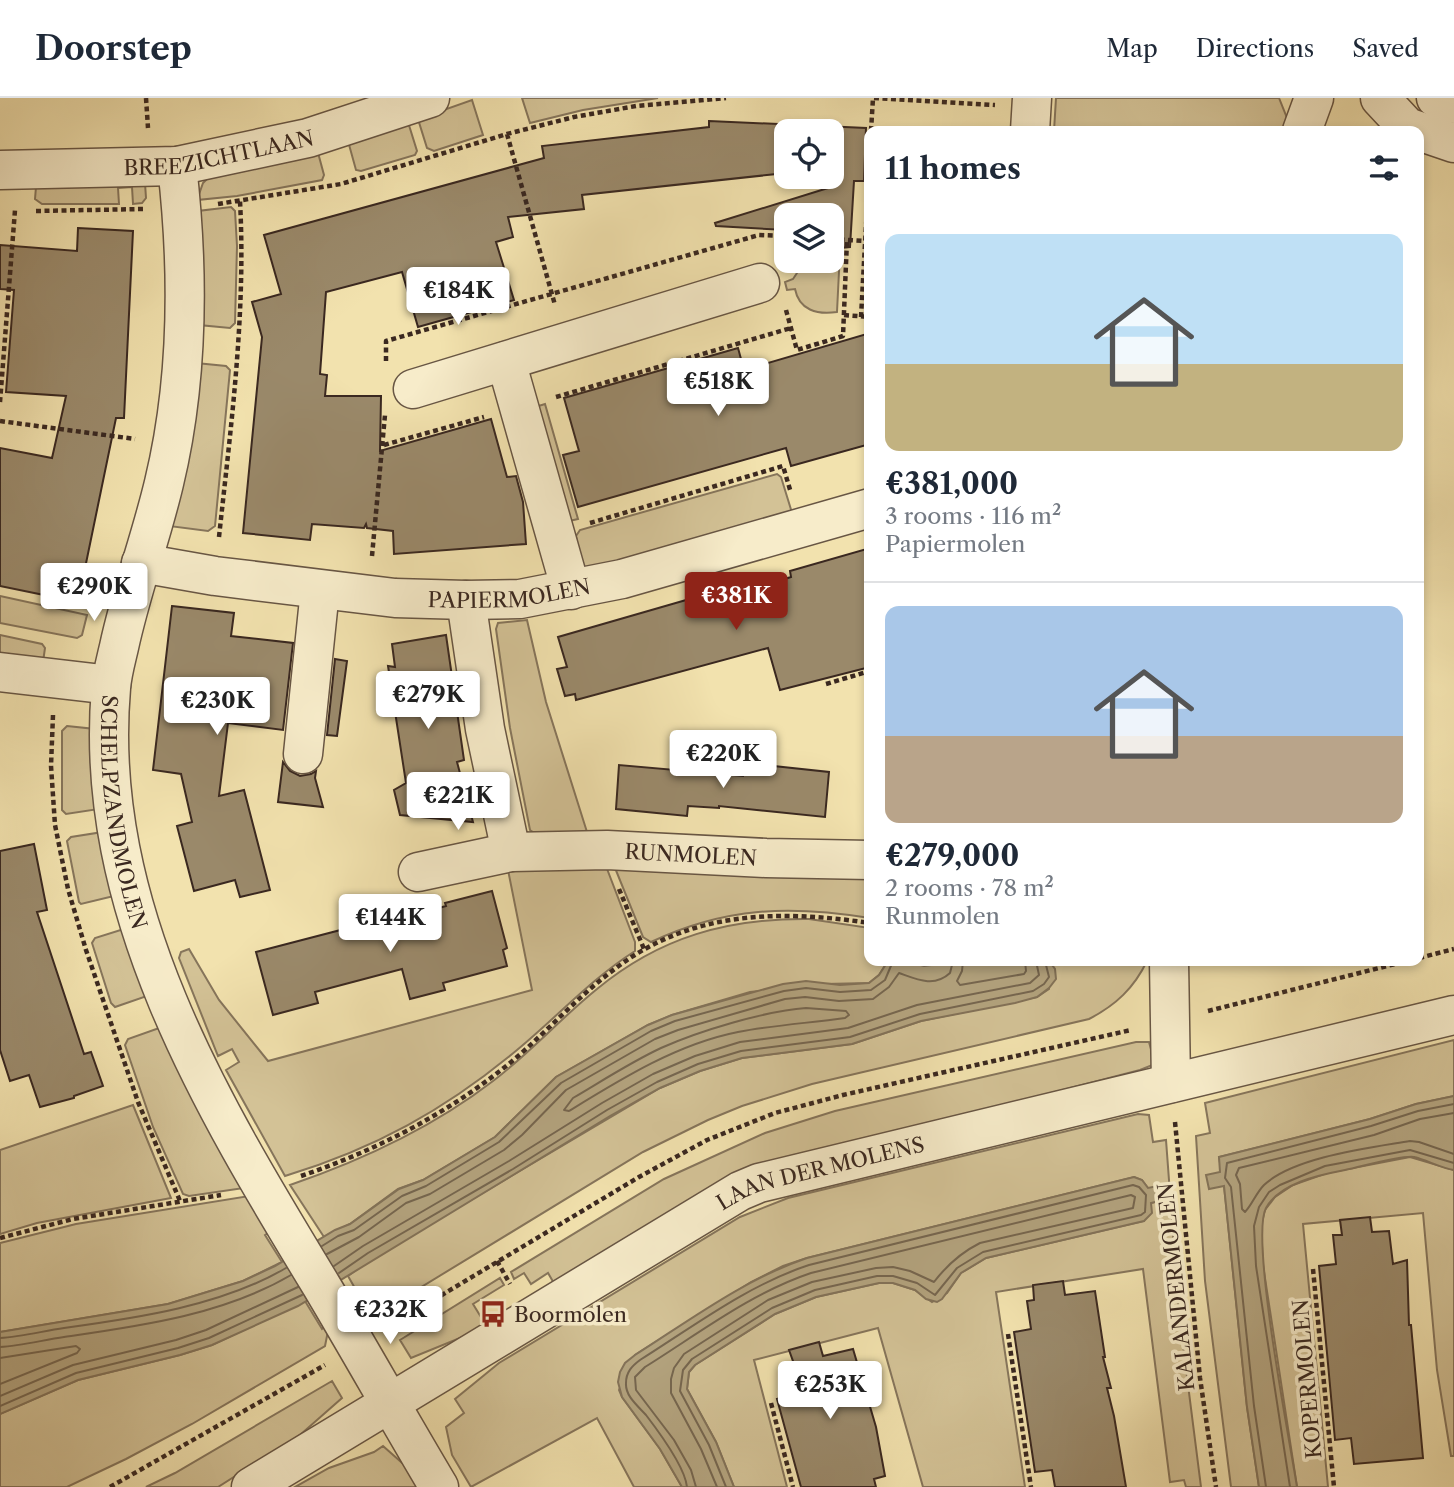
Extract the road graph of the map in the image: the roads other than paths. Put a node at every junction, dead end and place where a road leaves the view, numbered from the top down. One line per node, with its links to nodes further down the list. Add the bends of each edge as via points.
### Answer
1 (430, 98): 10 (street, BREEZICHTLAAN, via 309,138)
2 (1314, 98): 6 (street)
3 (1380, 98): 7 (street)
4 (1436, 98): 5 (street)
5 (1454, 104)
6 (1304, 126)
7 (1406, 126)
8 (1424, 133): 9 (street)
9 (1454, 143)
10 (177, 166): 11 (street, BREEZICHTLAAN); 16 (street, SCHELPZANDMOLEN, via 186,284 183,346 164,482)
11 (0, 170)
12 (771, 278): 13 (street)
13 (506, 361): 14 (street); 18 (street)
14 (413, 389)
15 (864, 510): 18 (street, PAPIERMOLEN)
16 (141, 563): 17 (street, PAPIERMOLEN); 21 (street, SCHELPZANDMOLEN)
17 (320, 590): 19 (street, PAPIERMOLEN); 22 (street)
18 (571, 590): 19 (street, PAPIERMOLEN)
19 (466, 600): 23 (street, via 485,729)
20 (0, 672): 21 (street)
21 (111, 685): 29 (street, SCHELPZANDMOLEN, via 108,754 115,821 141,932 192,1059)
22 (303, 754)
23 (511, 852): 24 (street, RUNMOLEN, via 607,850); 25 (street, RUNMOLEN)
24 (864, 860)
25 (418, 872)
26 (1169, 966): 28 (street)
27 (1454, 1015): 28 (street, LAAN DER MOLENS)
28 (1171, 1083): 29 (street, LAAN DER MOLENS, via 759,1183)
29 (389, 1404): 30 (street, LAAN DER MOLENS); 31 (street)
30 (251, 1487)
31 (439, 1487)

